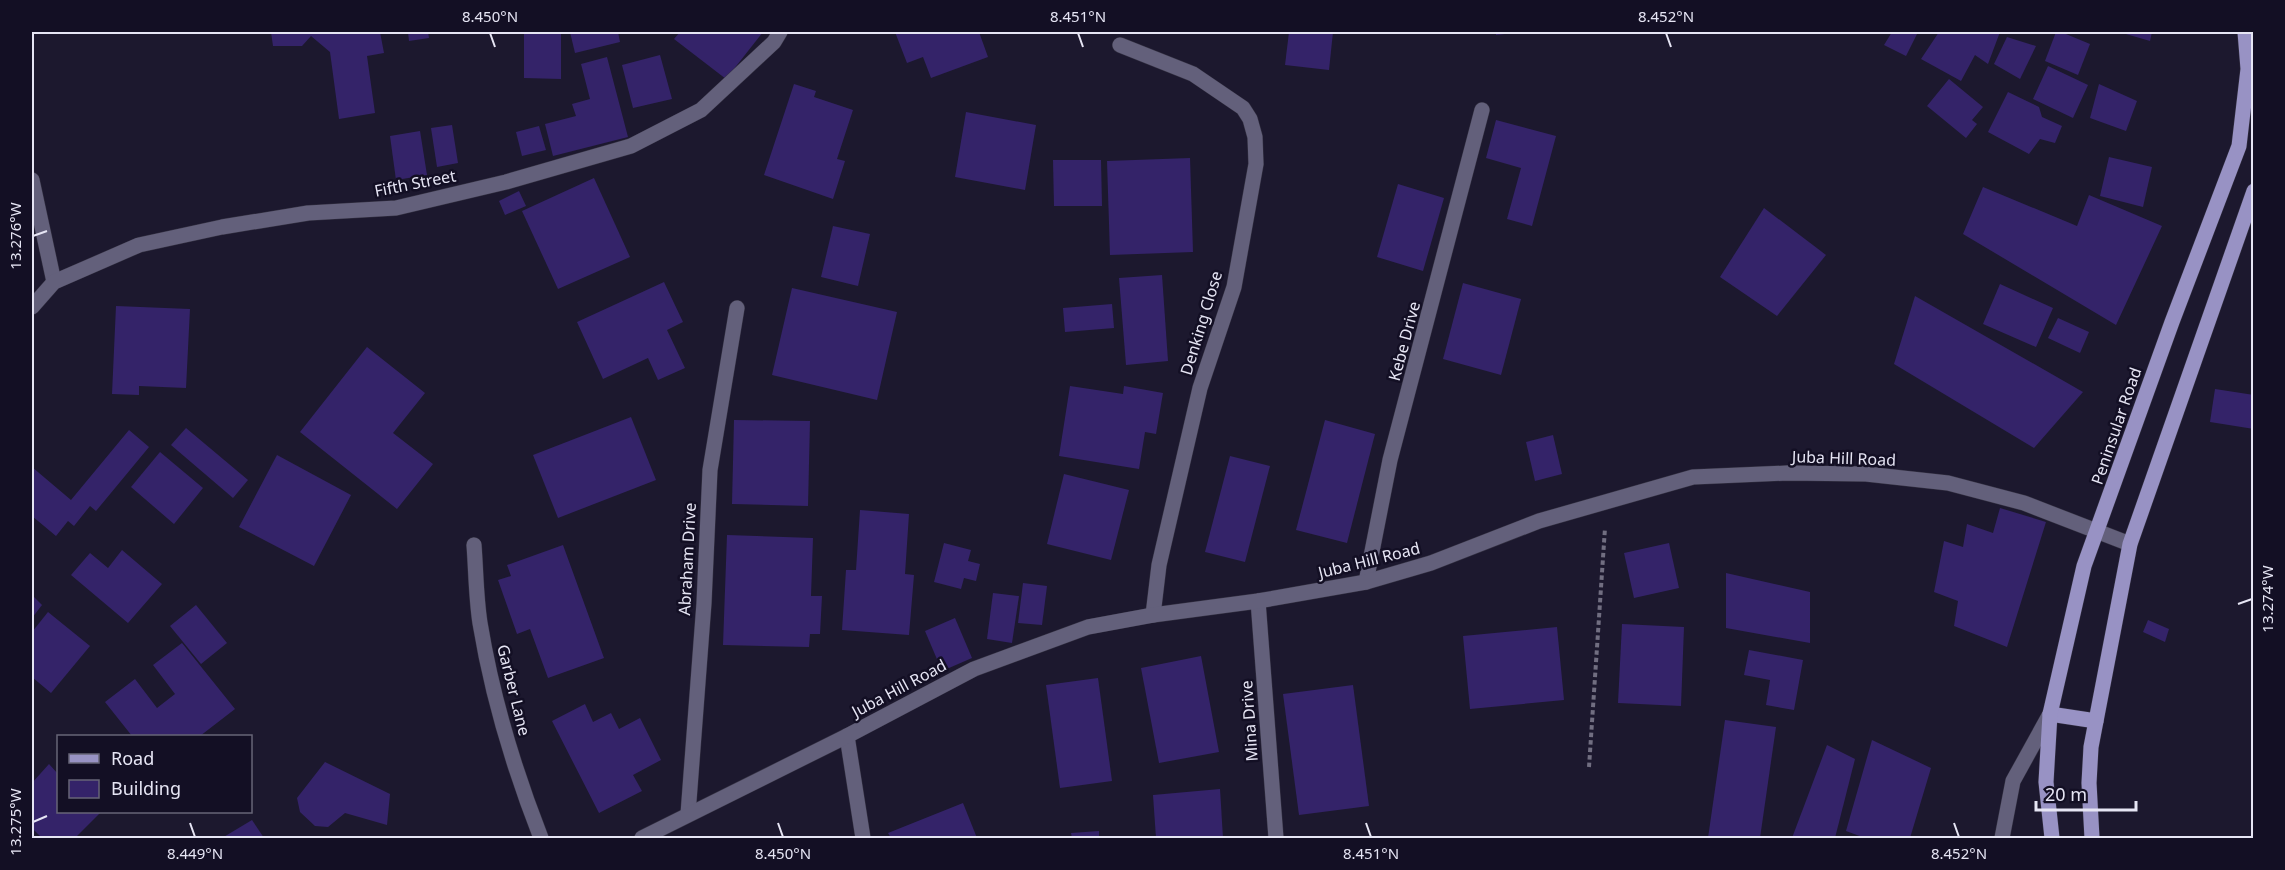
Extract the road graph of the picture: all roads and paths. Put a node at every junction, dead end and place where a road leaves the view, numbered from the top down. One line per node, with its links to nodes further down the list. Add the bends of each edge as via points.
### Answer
1 (780, 32): 7 (street, Fifth Street, via 701,110 631,146 396,208 308,213 139,245)
2 (2245, 32): 11 (main road, Peninsular Road, via 2248,69 2239,146)
3 (1120, 45): 16 (street, Denking Close, via 1193,74 1243,108 1255,137 1256,164 1234,287 1200,388 1159,565)
4 (1482, 110): 14 (street, Kebe Drive, via 1390,460)
5 (32, 180): 7 (street)
6 (2253, 191): 12 (main road)
7 (54, 282): 8 (street, Fifth Street)
8 (32, 307)
9 (737, 308): 21 (street, Abraham Drive, via 710,470)
10 (1607, 500): 11 (street, Juba Hill Road, via 1693,477 1866,474 1947,483 2024,503); 14 (street, Juba Hill Road); 20 (path)
11 (2098, 532): 12 (street, Juba Hill Road); 17 (main road, Peninsular Road, via 2084,566)
12 (2130, 544): 18 (main road)
13 (474, 545): 22 (street, Garber Lane, via 480,621 498,709)
14 (1366, 582): 15 (street, Juba Hill Road)
15 (1258, 601): 16 (street, Juba Hill Road); 25 (street, Mina Drive)
16 (1153, 615): 19 (street, Juba Hill Road, via 1088,627 974,669)
17 (2050, 714): 18 (main road); 26 (street, via 2013,780); 27 (main road, Peninsular Road, via 2046,782)
18 (2096, 721): 28 (main road, via 2089,783)
19 (847, 736): 21 (street, Juba Hill Road); 24 (street)
20 (1589, 767)
21 (688, 814): 23 (street, Juba Hill Road)
22 (541, 838)
23 (642, 838)
24 (863, 838)
25 (1276, 838)
26 (2002, 838)
27 (2052, 838)
28 (2092, 838)

